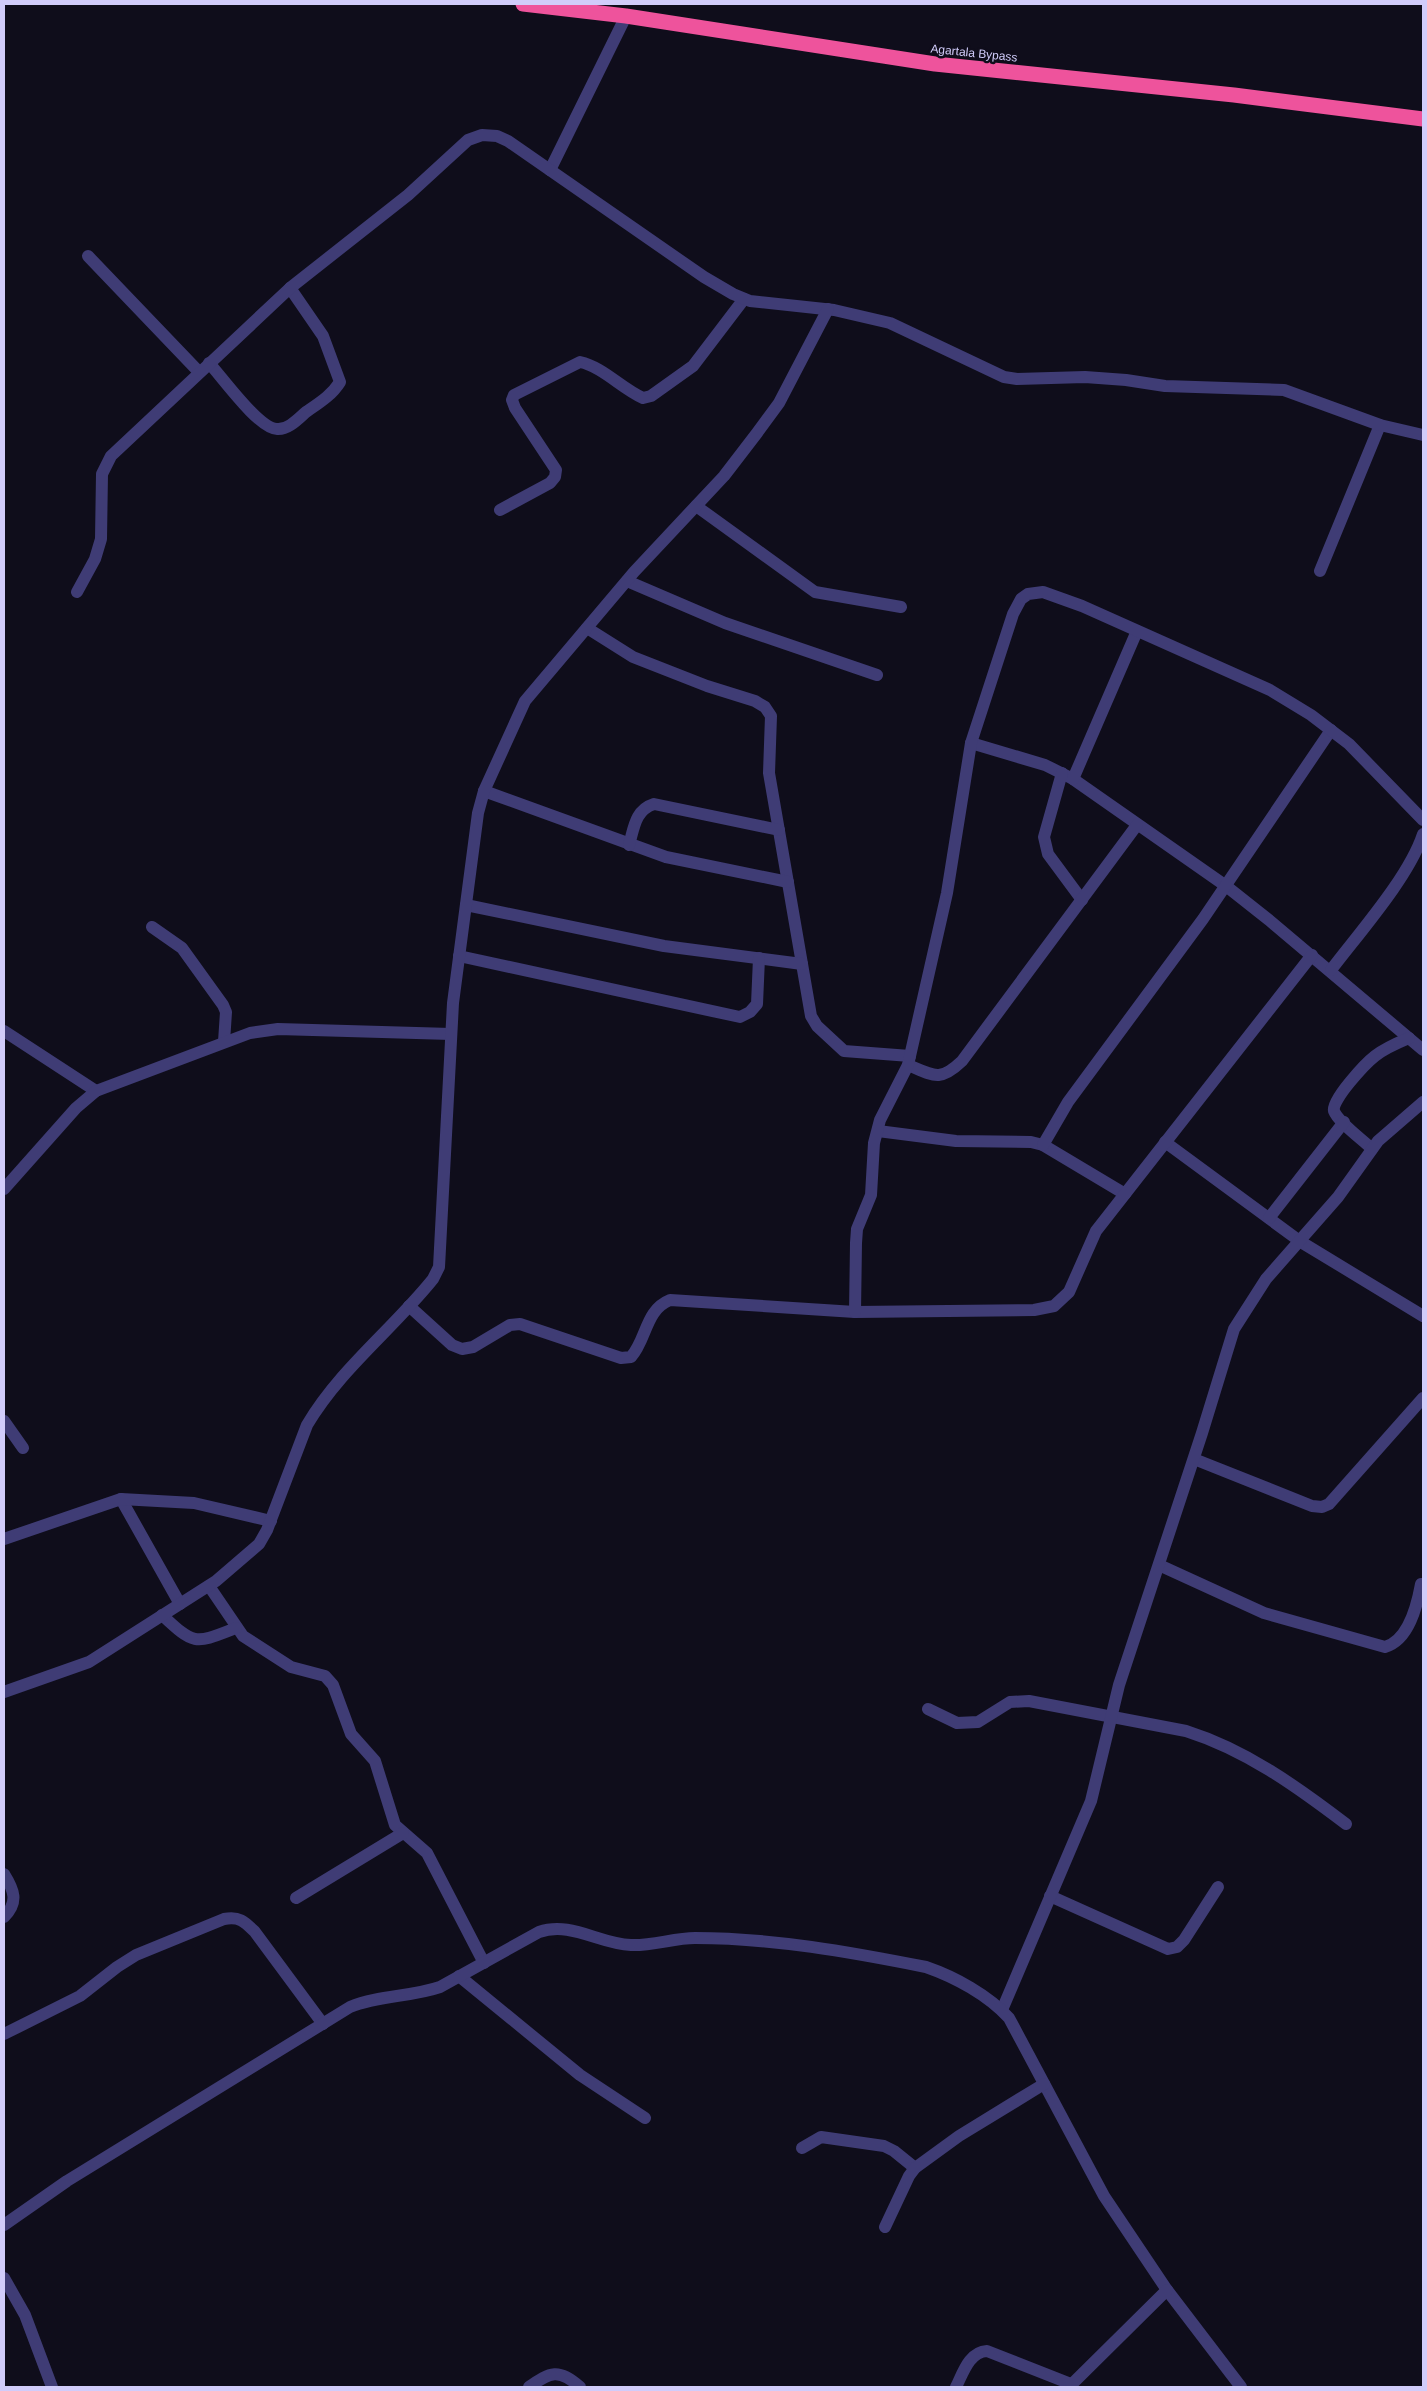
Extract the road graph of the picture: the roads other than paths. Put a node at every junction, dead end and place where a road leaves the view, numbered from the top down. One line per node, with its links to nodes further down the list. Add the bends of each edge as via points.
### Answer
1 (523, 4): 2 (highway, Agartala Bypass)
2 (626, 16): 3 (highway, Agartala Bypass, via 935,64 1225,94); 4 (street)
3 (1423, 119)
4 (550, 170): 6 (street, via 497,136 482,135 468,140 408,195); 7 (street, via 704,276)
5 (88, 256): 10 (street)
6 (290, 288): 9 (street); 9 (street, via 329,349 340,382 330,394 286,427 276,429 266,426)
7 (744, 299): 8 (street, via 772,305); 14 (street, via 694,366 651,396 643,398 632,393 591,364 580,362 514,395 515,408 556,470 550,483)
8 (828, 309): 11 (street, via 890,323 1004,377 1085,377 1165,386 1274,389); 13 (street, via 779,403 724,476)
9 (210, 363): 10 (street)
10 (199, 372): 17 (street, via 111,456 102,474 101,540 95,559)
11 (1380, 425): 12 (street); 15 (street)
12 (1423, 435)
13 (696, 506): 16 (street); 18 (street, via 815,592)
14 (500, 510)
15 (1320, 571)
16 (627, 581): 19 (street); 21 (street, via 726,623)
17 (77, 592)
18 (901, 607)
19 (587, 628): 25 (street, via 525,701); 28 (street, via 624,653 765,707 771,716 769,773)
20 (1137, 631): 22 (street, via 1270,690); 23 (street, via 1043,592 1028,594 1021,599 1013,614); 24 (street)
21 (877, 675)
22 (1331, 730): 26 (street, via 1349,744); 32 (street)
23 (972, 743): 24 (street, via 1045,765); 46 (street, via 947,893)
24 (1068, 776): 27 (street); 33 (street, via 1044,837 1044,846)
25 (484, 791): 30 (street); 34 (street)
26 (1423, 820)
27 (1137, 824): 32 (street); 33 (street)
28 (779, 830): 30 (street, via 654,804 639,813); 31 (street)
29 (1423, 834): 40 (street, via 1419,849 1399,880)
30 (629, 844): 31 (street, via 666,857)
31 (788, 882): 39 (street)
32 (1226, 886): 36 (street); 52 (street, via 1068,1102)
33 (1082, 900): 46 (street, via 949,1074 934,1077)
34 (466, 905): 37 (street); 38 (street, via 664,946)
35 (152, 927): 44 (street, via 182,948 223,1005 226,1012)
36 (1312, 955): 40 (street); 51 (street)
37 (459, 956): 38 (street, via 740,1016 758,1004); 42 (street)
38 (759, 958): 39 (street)
39 (802, 964): 46 (street, via 811,1016 838,1046 852,1052)
40 (1331, 970): 43 (street)
41 (4, 1031): 47 (street)
42 (451, 1034): 44 (street, via 278,1029 259,1030); 58 (street, via 439,1267 433,1279)
43 (1409, 1038): 45 (street); 49 (street, via 1373,1058 1339,1095 1334,1110)
44 (224, 1042): 47 (street)
45 (1423, 1050)
46 (909, 1060): 50 (street)
47 (96, 1091): 54 (street, via 76,1108)
48 (1423, 1103): 53 (street)
49 (1344, 1122): 53 (street); 56 (street)
50 (878, 1130): 52 (street, via 956,1141); 59 (street, via 874,1143 871,1195 857,1229)
51 (1166, 1142): 55 (street); 56 (street)
52 (1043, 1145): 55 (street)
53 (1372, 1149): 57 (street)
54 (4, 1189)
55 (1125, 1194): 59 (street, via 1096,1231 1069,1292 1054,1306 1034,1310)
56 (1269, 1218): 57 (street)
57 (1301, 1242): 60 (street); 64 (street, via 1266,1279 1234,1329)
58 (409, 1306): 59 (street, via 452,1346 462,1349 473,1347 510,1325 520,1324 621,1358 631,1357 638,1349 652,1313 659,1304 670,1300); 66 (street, via 315,1411)
59 (855, 1312)
60 (1423, 1316)
61 (1423, 1398): 64 (street, via 1329,1504 1322,1507 1312,1506)
62 (4, 1420): 63 (street)
63 (23, 1448)
64 (1194, 1458): 68 (street)
65 (121, 1499): 66 (street, via 194,1503); 67 (street); 71 (street)
66 (271, 1521): 70 (street, via 258,1544 231,1570)
67 (4, 1539)
68 (1159, 1565): 69 (street, via 1264,1612 1384,1647 1398,1640 1414,1614); 76 (street, via 1119,1684)
69 (1421, 1584)
70 (208, 1586): 71 (street); 73 (street)
71 (180, 1604): 72 (street)
72 (162, 1616): 73 (street, via 192,1640 203,1641); 74 (street, via 89,1662)
73 (236, 1628): 78 (street, via 243,1636 290,1666 326,1676 333,1685 351,1734 375,1761 395,1825)
74 (4, 1692)
75 (928, 1709): 76 (street, via 957,1723 978,1722 1010,1702 1029,1701)
76 (1112, 1715): 77 (street, via 1204,1736 1283,1777); 81 (street, via 1091,1801)
77 (1346, 1824)
78 (403, 1833): 82 (street); 84 (street, via 427,1853)
79 (4, 1874): 83 (street, via 14,1890 12,1908)
80 (1218, 1887): 81 (street, via 1184,1940 1177,1947 1168,1949)
81 (1050, 1896): 86 (street)
82 (296, 1898)
83 (4, 1917)
84 (484, 1963): 85 (street); 86 (street, via 538,1932 552,1928 633,1945 696,1938 818,1947 942,1972)
85 (459, 1976): 87 (street, via 427,1991 366,2000); 90 (street, via 580,2075)
86 (1002, 2010): 89 (street)
87 (323, 2024): 88 (street, via 255,1932 235,1917 136,1955 80,1996); 93 (street, via 67,2181)
88 (4, 2034)
89 (1044, 2084): 92 (street, via 959,2136); 96 (street, via 1104,2196)
90 (645, 2118)
91 (802, 2148): 92 (street, via 821,2137 884,2146)
92 (915, 2168): 94 (street, via 908,2176)
93 (4, 2224)
94 (885, 2227)
95 (4, 2278): 98 (street, via 28,2320)
96 (1167, 2290): 97 (street); 102 (street)
97 (1070, 2386): 101 (street, via 987,2351 972,2357)
98 (52, 2387)
99 (529, 2387): 100 (street, via 546,2375 556,2374 570,2378)
100 (580, 2387)
101 (956, 2387)
102 (1241, 2387)

